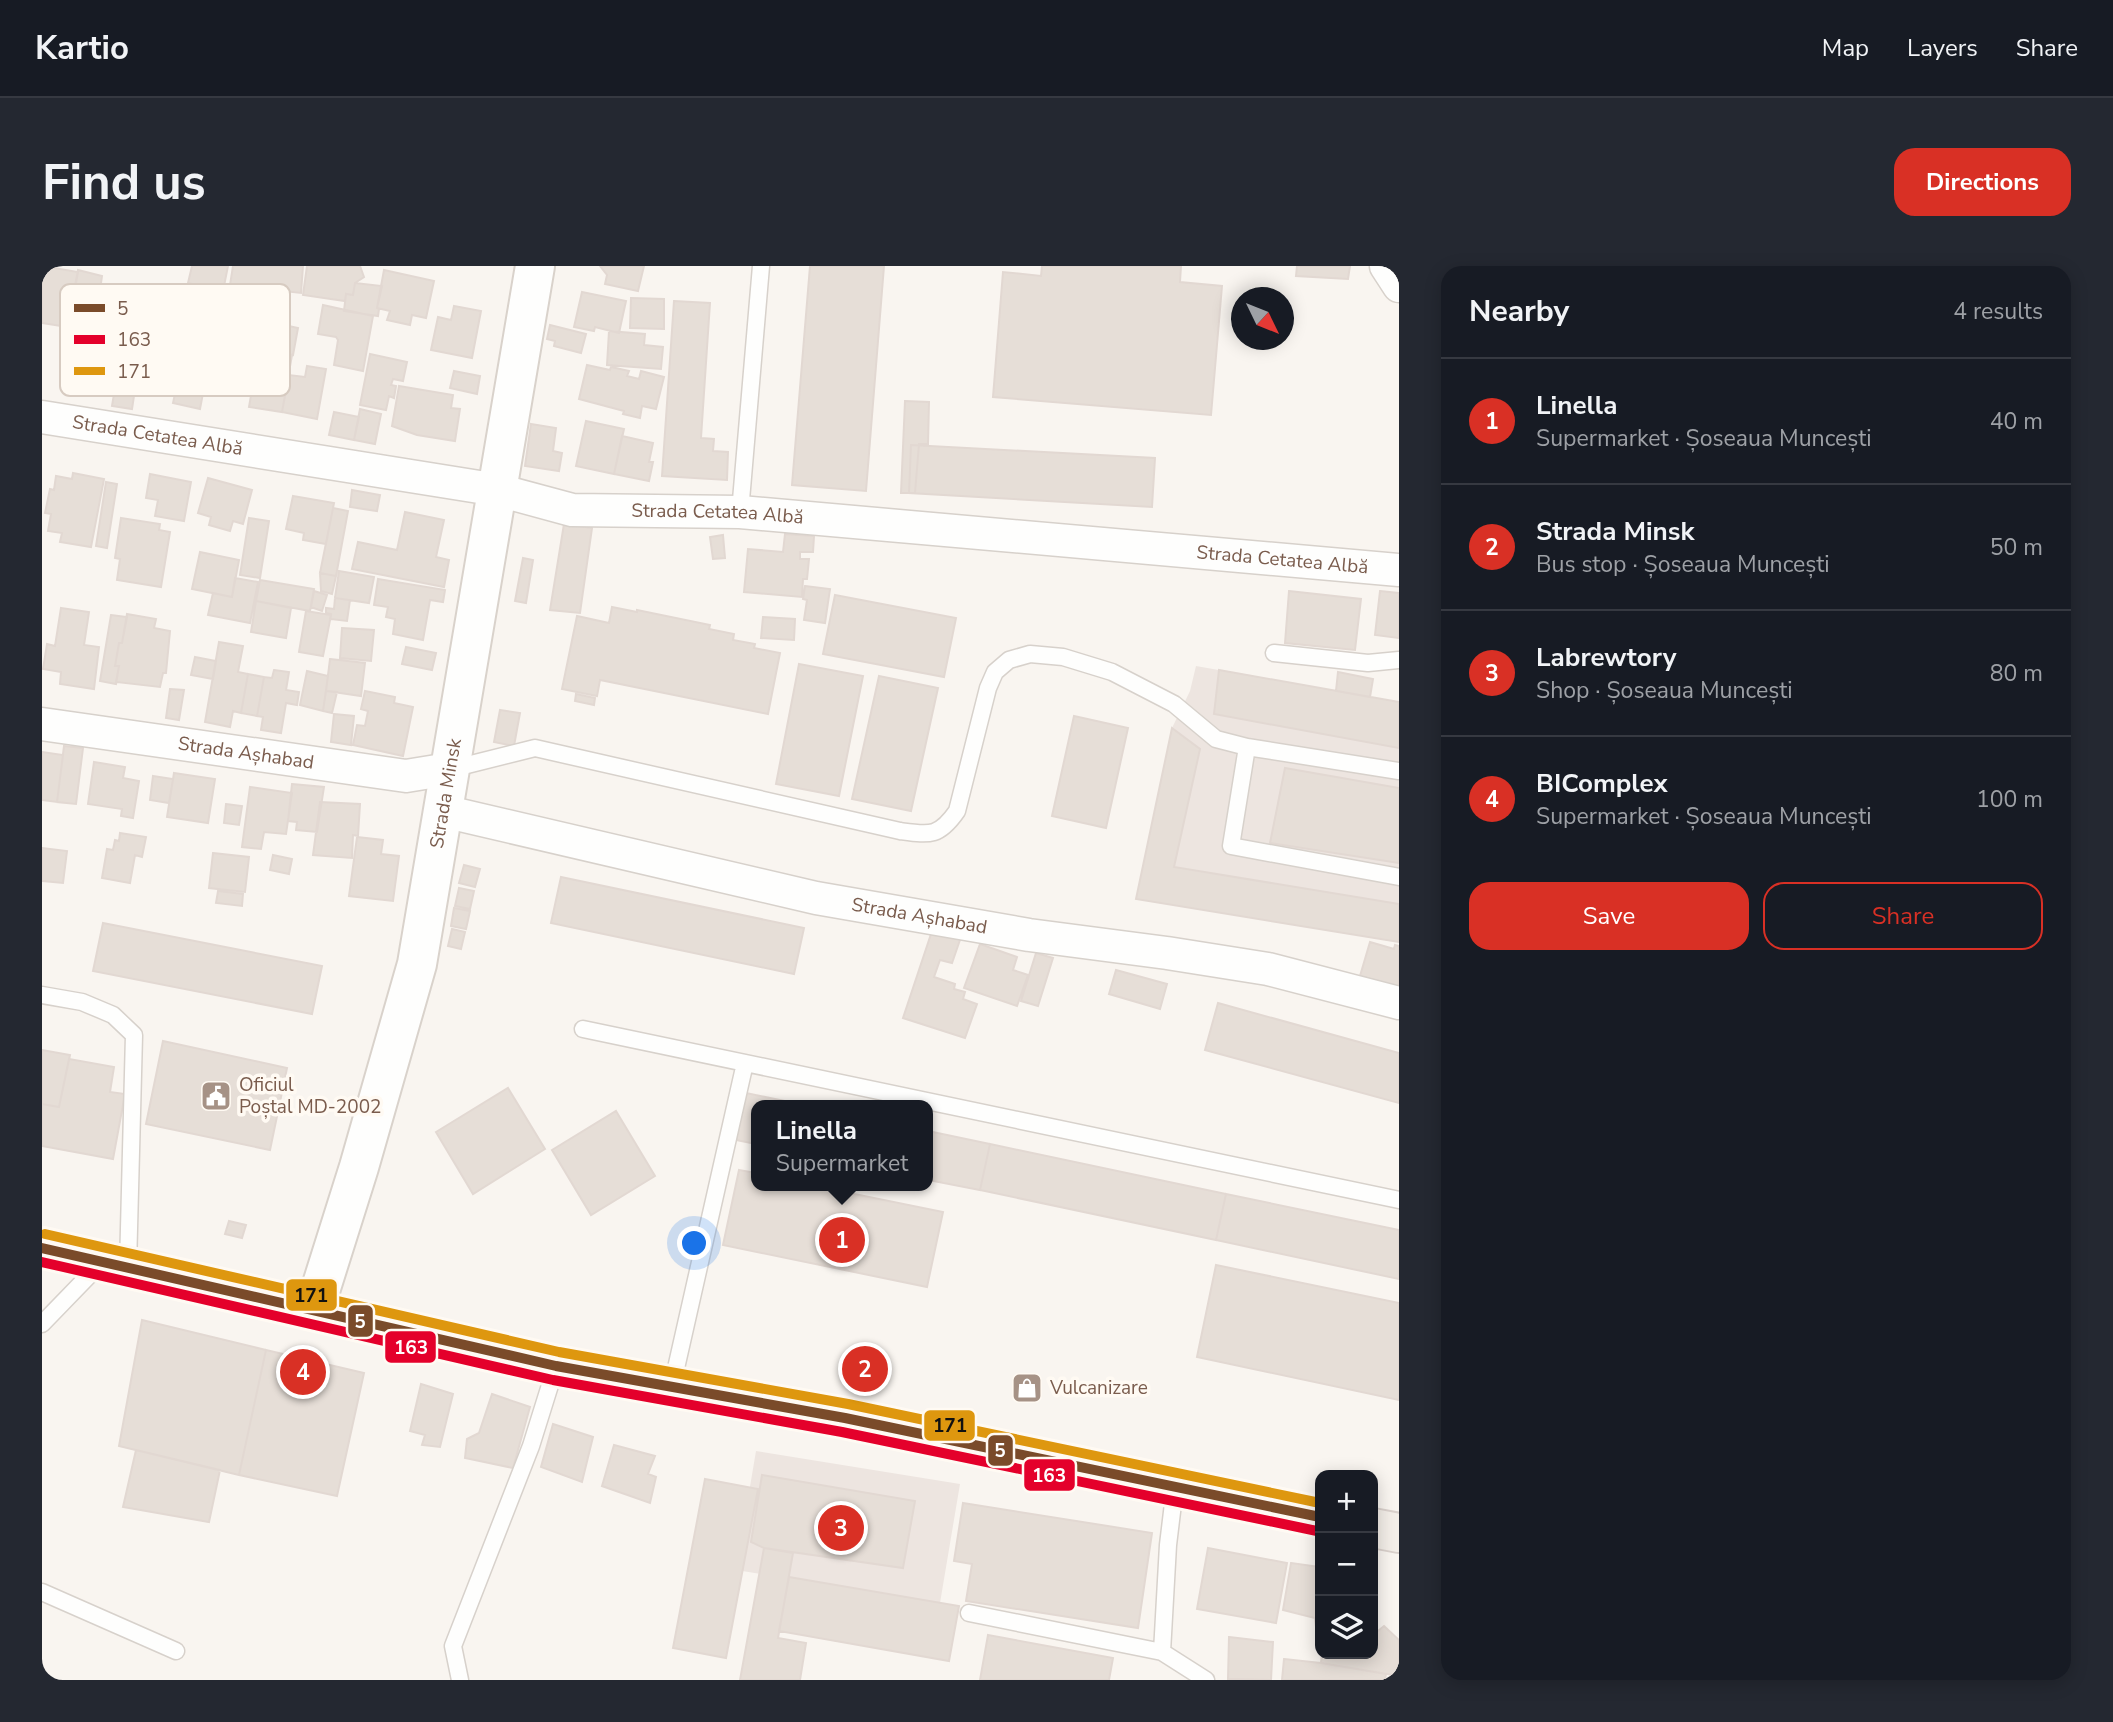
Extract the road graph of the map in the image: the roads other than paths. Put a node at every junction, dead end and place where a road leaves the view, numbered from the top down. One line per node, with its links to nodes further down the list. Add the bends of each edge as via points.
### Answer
1 (536, 266): 6 (street, Strada Minsk)
2 (761, 266): 7 (lane)
3 (1386, 266): 4 (street)
4 (1399, 286)
5 (42, 417): 6 (street, Strada Cetatea Albă)
6 (498, 490): 7 (street, Strada Cetatea Albă, via 572,510); 13 (street, Strada Minsk)
7 (740, 512): 8 (street, Strada Cetatea Albă)
8 (1399, 570)
9 (1274, 653): 10 (lane, via 1368,663)
10 (1399, 660)
11 (42, 724): 13 (street, Strada Așhabad, via 406,776)
12 (1247, 747): 13 (lane, via 1216,739 1174,704 1112,673 1063,657 1030,654 1009,660 995,672 957,811 947,826 929,835 535,748); 14 (lane); 16 (lane, via 1231,845)
13 (449, 769): 15 (street, Strada Minsk)
14 (1399, 771)
15 (443, 811): 18 (street, Strada Așhabad, via 816,898 1268,969); 26 (street, Strada Minsk, via 417,964)
16 (1399, 877)
17 (42, 995): 25 (lane, via 93,1006 113,1015 134,1035)
18 (1399, 1003)
19 (583, 1028): 20 (lane)
20 (745, 1063): 21 (lane); 29 (lane)
21 (922, 1100)
22 (933, 1102): 23 (lane)
23 (1399, 1200)
24 (42, 1248): 25 (main road)
25 (115, 1264): 26 (main road); 27 (lane)
26 (314, 1310): 28 (main road)
27 (42, 1324)
28 (556, 1366): 29 (main road); 38 (lane, via 531,1446 453,1646)
29 (672, 1386): 30 (main road)
30 (1175, 1487): 31 (main road); 37 (lane)
31 (1315, 1516)
32 (1378, 1529): 33 (main road)
33 (1399, 1533)
34 (42, 1592): 36 (lane)
35 (969, 1613): 37 (lane)
36 (176, 1651)
37 (1162, 1652): 39 (lane)
38 (460, 1680)
39 (1206, 1680)

